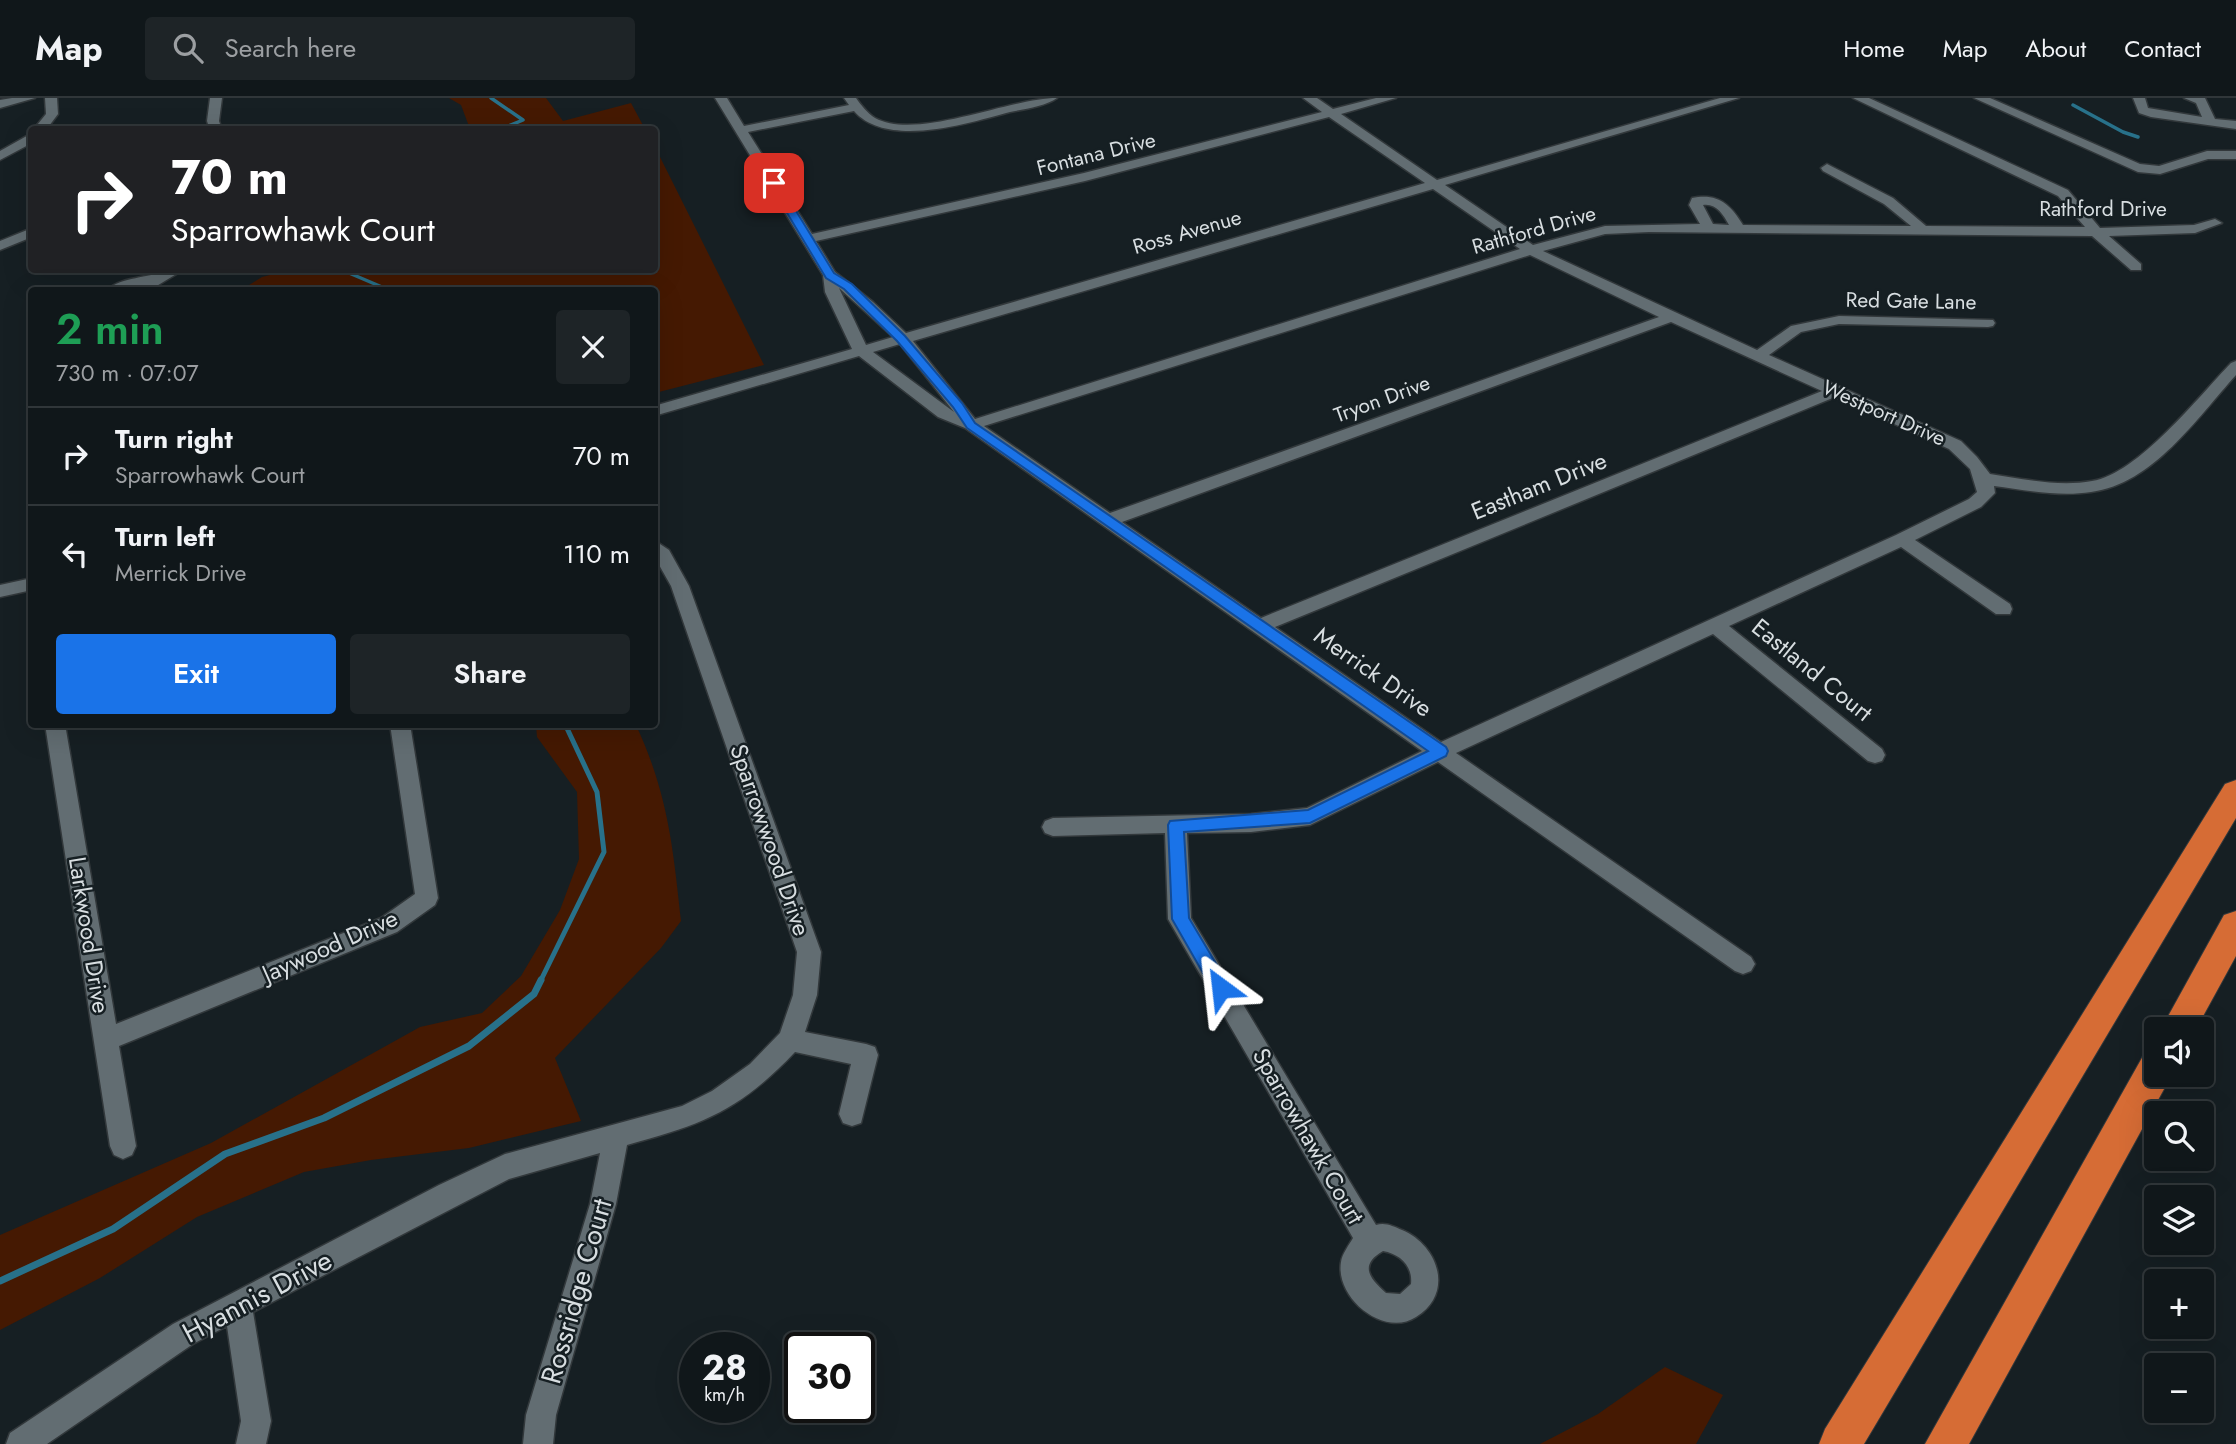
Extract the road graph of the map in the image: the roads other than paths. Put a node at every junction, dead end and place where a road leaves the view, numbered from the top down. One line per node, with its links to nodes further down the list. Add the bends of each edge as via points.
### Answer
1 (29, 98): 14 (street)
2 (51, 98): 18 (street, via 52,114)
3 (216, 98): 19 (street)
4 (721, 98): 20 (street, Merrick Drive)
5 (1051, 98): 13 (street, via 904,128 872,121)
6 (1309, 98): 15 (street, Westport Drive)
7 (1390, 98): 15 (street, Fontana Drive)
8 (1733, 98): 25 (street, Ross Avenue)
9 (1859, 98): 30 (street, via 2063,192)
10 (1980, 98): 22 (street, via 2138,168 2160,170 2207,155)
11 (2139, 98): 16 (street, via 2143,110 2155,114)
12 (2190, 98): 16 (street, via 2201,101)
13 (853, 103): 20 (street)
14 (0, 104)
15 (1331, 113): 25 (street, Westport Drive); 32 (street, Fontana Drive, via 1058,184)
16 (2210, 121): 17 (street)
17 (2236, 125)
18 (42, 126)
19 (215, 126)
20 (741, 130): 32 (street, Merrick Drive)
21 (28, 139): 23 (street)
22 (2236, 155)
23 (0, 156)
24 (1827, 169): 29 (street, via 1906,211)
25 (1436, 184): 34 (street, Westport Drive); 43 (street, Ross Avenue)
26 (2214, 223): 30 (street, Rathford Drive, via 2185,230)
27 (1708, 227): 28 (street, Rathford Drive); 28 (street, via 1698,201 1721,203); 34 (street, Rathford Drive, via 1605,230)
28 (1738, 228): 29 (street, Rathford Drive)
29 (1920, 228): 30 (street, Rathford Drive)
30 (2096, 232): 35 (street)
31 (28, 234): 33 (street)
32 (808, 239): 37 (street, Merrick Drive)
33 (0, 246)
34 (1531, 250): 41 (street, Westport Drive); 49 (street, Rathford Drive)
35 (2136, 267)
36 (170, 273): 38 (street)
37 (830, 275): 43 (street, Merrick Drive, via 848,286); 44 (street, Merrick Drive, via 832,292)
38 (155, 281): 39 (street); 40 (street)
39 (123, 287)
40 (145, 287)
41 (1672, 317): 45 (street, Westport Drive); 51 (street, Tryon Drive)
42 (1988, 323): 45 (street, Red Gate Lane, via 1839,320 1796,329)
43 (901, 338): 44 (street, Ross Avenue); 49 (street, Merrick Drive)
44 (861, 351): 48 (street, Ross Avenue); 49 (street, Merrick Drive, via 944,414)
45 (1758, 356): 47 (street, Westport Drive)
46 (2236, 366): 50 (street, via 2148,457 2102,485 2054,488)
47 (1836, 391): 50 (street, Westport Drive, via 1955,445); 58 (street, Eastham Drive)
48 (658, 410)
49 (971, 425): 51 (street, Merrick Drive)
50 (1985, 479): 52 (street, via 1986,493 1975,503)
51 (1105, 521): 58 (street, Merrick Drive)
52 (1902, 539): 56 (street); 57 (street)
53 (658, 551): 70 (street, Sparrowwood Drive, via 689,611 808,952 805,995)
54 (28, 585): 55 (street)
55 (0, 591)
56 (2003, 609)
57 (1715, 625): 61 (street); 62 (street, Eastland Court)
58 (1260, 626): 61 (street, Merrick Drive)
59 (56, 728): 69 (street, Larkwood Drive)
60 (401, 728): 69 (street, Jaywood Drive, via 427,898 389,925)
61 (1441, 751): 64 (street, via 1310,816); 67 (street, Merrick Drive)
62 (1875, 755)
63 (2236, 792): 81 (highway)
64 (1176, 825): 65 (street); 76 (street, Sparrowhawk Court, via 1180,919)
65 (1052, 827)
66 (2236, 925): 68 (highway)
67 (1743, 964)
68 (2185, 1017)
69 (107, 1039): 74 (street, Larkwood Drive)
70 (790, 1040): 72 (street, via 866,1055); 73 (street, Sparrowwood Drive, via 759,1072 721,1100 685,1117)
71 (2145, 1087): 82 (highway)
72 (852, 1114)
73 (615, 1137): 75 (street, Sparrowwood Drive); 80 (street, Rossridge Court, via 603,1204 541,1415)
74 (123, 1146)
75 (505, 1167): 77 (street, Hyannis Drive)
76 (1370, 1241)
77 (238, 1306): 78 (street, Hyannis Drive, via 183,1334); 79 (street, via 256,1421)
78 (21, 1444)
79 (251, 1444)
80 (538, 1444)
81 (1840, 1444)
82 (1946, 1444)

